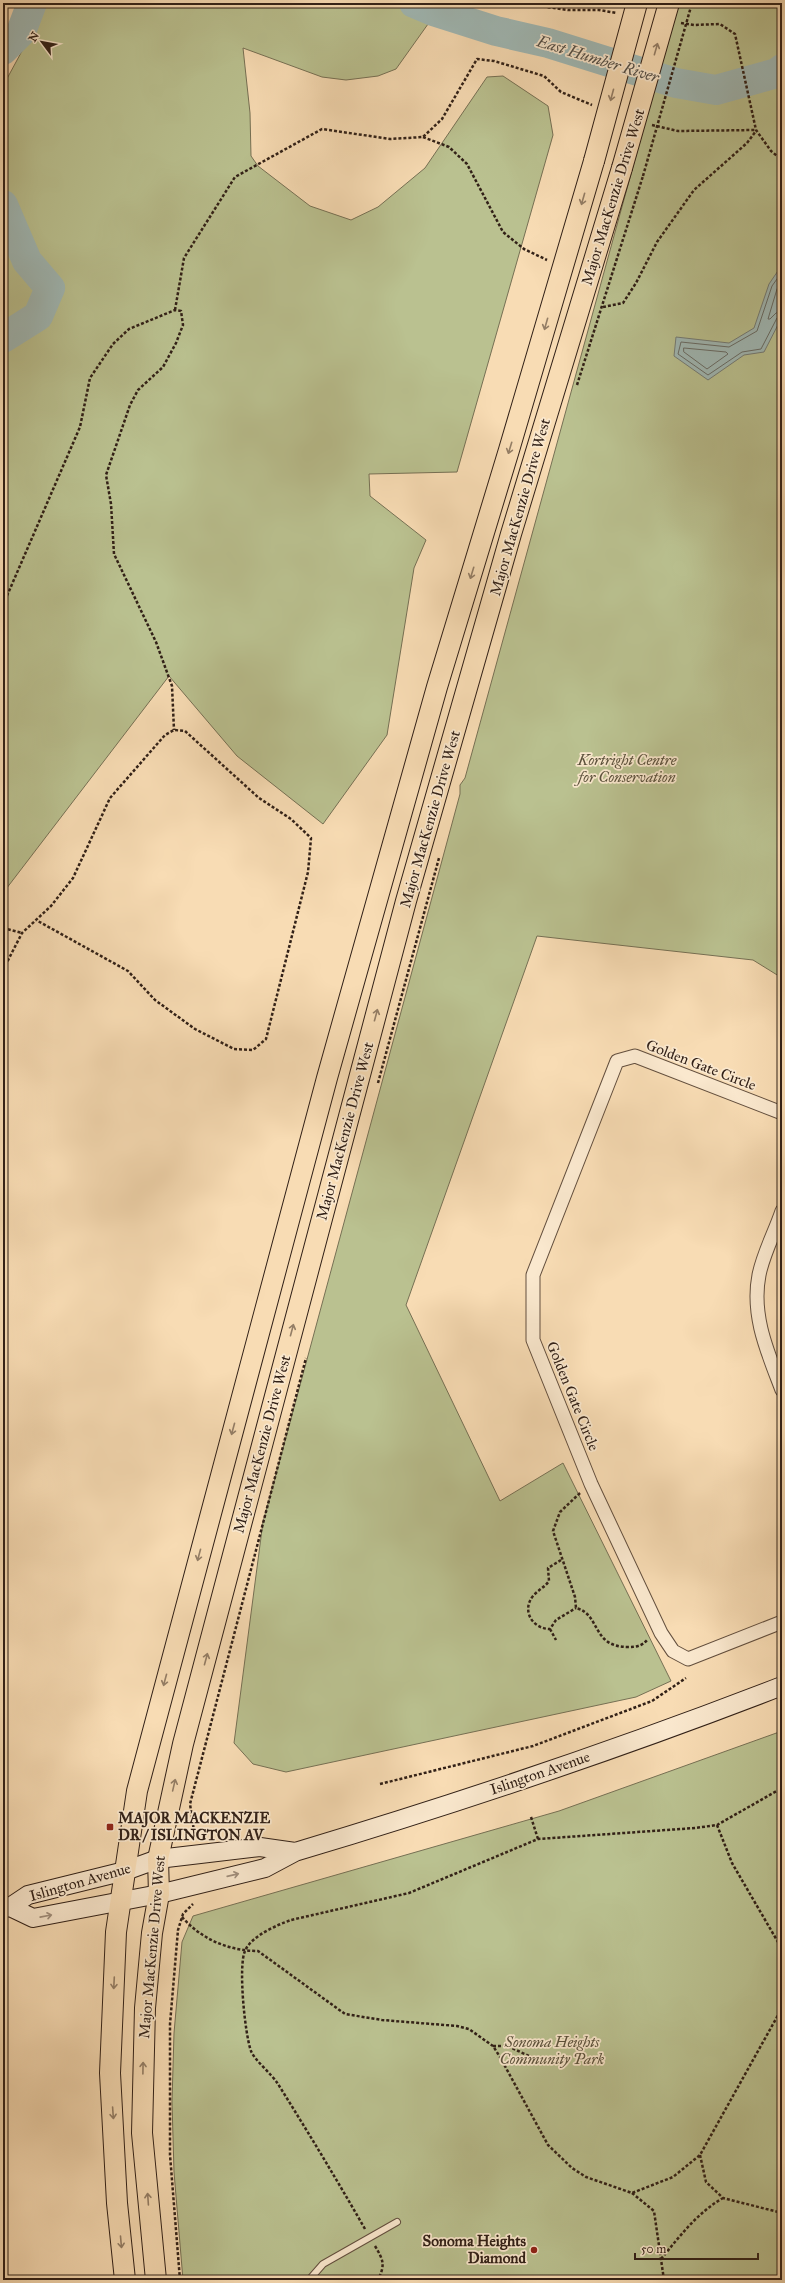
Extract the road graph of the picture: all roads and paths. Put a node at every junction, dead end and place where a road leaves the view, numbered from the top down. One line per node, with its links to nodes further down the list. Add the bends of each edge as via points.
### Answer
1 (637, 3): 43 (main road, Major MacKenzie Drive West, one-way to 43, bridge, via 594,162 437,687 327,1078 150,1737 137,1791)
2 (669, 3): 42 (main road, Major MacKenzie Drive West, one-way to 2, bridge, via 183,1744 406,901 511,534 622,168)
3 (692, 3): 11 (path, bridge)
4 (742, 68): 7 (path)
5 (597, 107): 8 (path, via 561,92 544,76 477,59 442,118)
6 (648, 124): 7 (path, via 678,131)
7 (756, 130): 9 (path, via 771,151); 11 (path, via 747,143 694,190 657,242 624,303)
8 (423, 137): 10 (path, via 449,147 467,164 503,232 524,249); 12 (path, via 390,139 322,129 235,177 184,258)
9 (782, 160)
10 (548, 260)
11 (603, 307): 13 (path)
12 (175, 310): 14 (path, via 129,329 113,344 90,378 80,427); 15 (path, via 181,311 183,325 176,343 163,367 138,390 106,475 111,504 114,554 156,642 172,686)
13 (576, 388)
14 (3, 605)
15 (174, 730): 17 (path, via 165,735 110,798 73,878); 17 (path, via 185,731 259,798 291,819 311,838 308,872 266,1039 253,1050 234,1049 195,1029 155,1000 128,971)
16 (439, 857): 21 (path)
17 (36, 920): 19 (path)
18 (3, 928): 19 (path)
19 (22, 933): 20 (path)
20 (3, 970)
21 (378, 1085)
22 (782, 1113): 26 (street, Golden Gate Circle, via 635,1056 617,1061 533,1275 533,1340)
23 (782, 1211): 25 (street, via 759,1275 757,1307 761,1336)
24 (308, 1350): 38 (path, via 190,1804)
25 (782, 1390)
26 (590, 1484): 27 (path, via 556,1519 553,1537 560,1551); 29 (street, Golden Gate Circle, via 661,1632 673,1651 688,1659)
27 (561, 1560): 28 (path, via 575,1597); 30 (path, via 548,1568 549,1580 532,1598 529,1607 530,1618 535,1624)
28 (576, 1608): 30 (path, via 556,1620); 31 (path, via 585,1612 602,1638 614,1646 636,1647)
29 (782, 1622)
30 (550, 1629): 32 (path)
31 (648, 1639)
32 (556, 1640)
33 (686, 1678): 35 (path, via 652,1701 533,1746)
34 (782, 1686): 41 (main road, Islington Avenue, via 716,1712 510,1784)
35 (380, 1784)
36 (782, 1788): 39 (path)
37 (531, 1817): 40 (path)
38 (194, 1820)
39 (717, 1824): 40 (path, via 695,1828); 49 (path, via 732,1863)
40 (538, 1839): 50 (path, via 409,1892 292,1920 273,1927 258,1937)
41 (295, 1852): 42 (main road, Islington Avenue, via 260,1848); 44 (main road, Islington Avenue, one-way to 41, via 265,1868)
42 (158, 1859): 43 (main road, Islington Avenue); 44 (main road, Major MacKenzie Drive West)
43 (124, 1871): 45 (main road, Major MacKenzie Drive West); 47 (main road, Islington Avenue, via 28,1895)
44 (159, 1894): 45 (main road, Islington Avenue); 63 (main road, Major MacKenzie Drive West, one-way to 44, via 142,2133 142,2089 146,1993)
45 (120, 1901): 47 (main road, Islington Avenue, one-way to 45, via 33,1918); 62 (main road, Major MacKenzie Drive West, one-way to 62, via 116,1932 110,2074 117,2203)
46 (195, 1902): 48 (path)
47 (7, 1908)
48 (182, 1917): 50 (path, via 205,1937 226,1947); 64 (path, via 178,1930 170,2024 169,2108 172,2199)
49 (782, 1950)
50 (245, 1951): 52 (path, via 258,1951 345,2014 456,2026 469,2029); 59 (path, via 243,1997 251,2051 274,2077)
51 (782, 2008): 54 (path)
52 (493, 2046): 53 (path, via 507,2046); 55 (path, via 548,2145 572,2168 586,2177)
53 (536, 2059)
54 (700, 2155): 55 (path, via 673,2177); 56 (path, via 706,2182)
55 (632, 2193): 61 (path, via 654,2211)
56 (723, 2198): 57 (path); 61 (path, via 712,2204 687,2227)
57 (782, 2213)
58 (397, 2222): 65 (lane, via 323,2264)
59 (366, 2229)
60 (375, 2246): 66 (path, via 384,2267)
61 (661, 2260): 67 (path)
62 (125, 2280)
63 (156, 2280)
64 (180, 2280)
65 (308, 2280)
66 (378, 2280)
67 (664, 2280)

